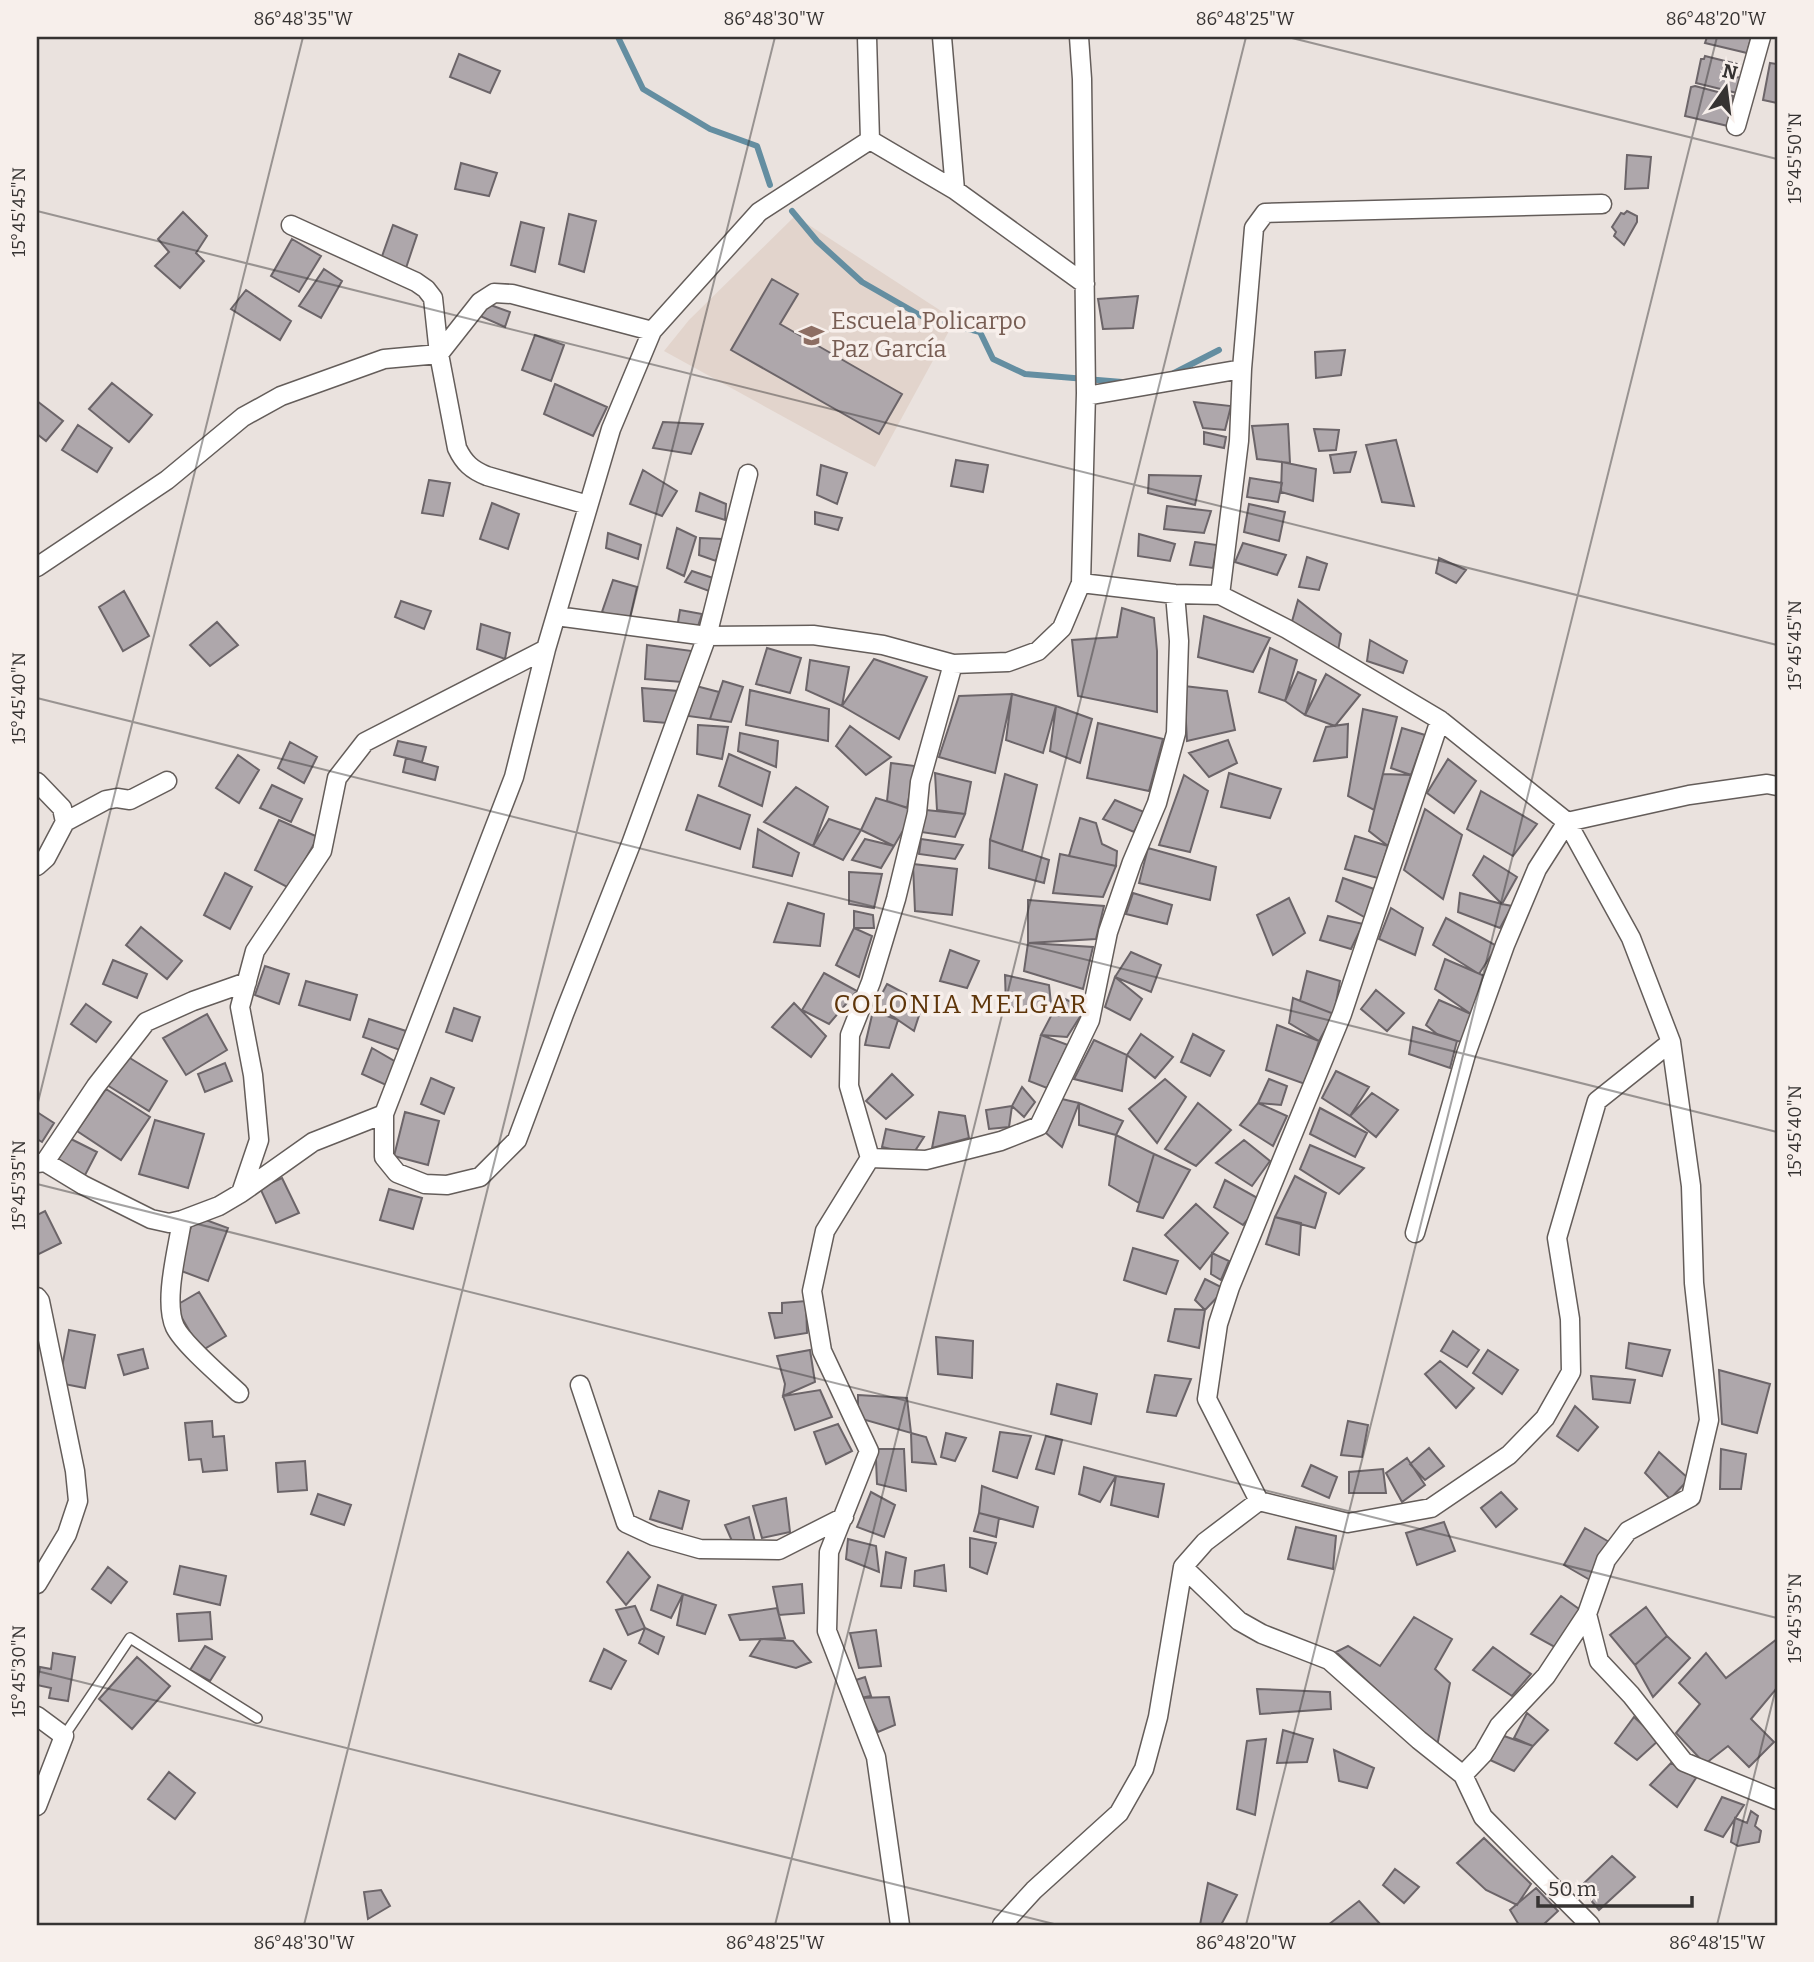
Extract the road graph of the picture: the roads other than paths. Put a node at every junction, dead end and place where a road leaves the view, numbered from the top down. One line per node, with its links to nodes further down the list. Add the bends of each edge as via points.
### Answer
1 (867, 37): 6 (street)
2 (942, 37): 7 (street)
3 (1079, 37): 10 (street)
4 (1761, 37): 5 (street)
5 (1736, 126)
6 (870, 139): 7 (street); 11 (street, via 759,212)
7 (956, 190): 10 (street)
8 (1602, 204): 13 (street, via 1265,213 1254,228)
9 (290, 225): 12 (street, via 426,289 433,298)
10 (1085, 284): 14 (street)
11 (652, 331): 12 (street, via 494,293 480,302); 16 (street, via 611,429)
12 (439, 354): 16 (street, via 462,459 488,476); 17 (street, via 384,359 281,396 243,417 167,480)
13 (1242, 369): 14 (street); 20 (street, via 1239,441)
14 (1086, 395): 18 (street)
15 (748, 474): 22 (street)
16 (588, 505): 21 (street)
17 (37, 567)
18 (1082, 583): 19 (street); 24 (street, via 1062,628 1038,651 1008,662)
19 (1175, 594): 20 (street); 35 (street, via 1179,641 1176,733 1157,803 1108,932 1090,1020 1039,1126 926,1160)
20 (1220, 595): 25 (street, via 1287,629)
21 (556, 616): 22 (street); 23 (street)
22 (707, 636): 24 (street, via 813,635 883,645); 34 (street, via 517,1140 480,1177 447,1185 425,1184 397,1173 384,1157)
23 (546, 649): 32 (street, via 365,742 337,778 322,850 255,951); 34 (street, via 514,777)
24 (953, 664): 35 (street, via 920,782 896,898 850,1035 849,1086)
25 (1440, 720): 30 (street); 43 (street, via 1342,1014 1217,1324 1207,1399)
26 (167, 781): 29 (street, via 130,800 106,800)
27 (37, 782): 29 (street, via 62,808)
28 (1777, 786): 30 (street, via 1768,783 1689,795)
29 (65, 822): 31 (street)
30 (1567, 822): 33 (street, via 1631,937); 39 (street, via 1536,869 1505,945 1466,1054)
31 (37, 866)
32 (247, 982): 36 (street, via 146,1022); 37 (street, via 240,1007 259,1140)
33 (1671, 1042): 43 (street, via 1597,1101 1558,1238 1570,1319 1571,1372 1545,1418 1509,1455 1431,1508 1348,1523); 47 (street, via 1690,1186 1693,1283 1709,1420 1691,1497 1628,1531 1606,1560)
34 (384, 1114): 37 (street, via 313,1142)
35 (870, 1158): 44 (street, via 825,1231 812,1291 822,1351 869,1451)
36 (41, 1163): 38 (street, via 150,1219)
37 (241, 1193): 38 (street)
38 (182, 1220): 42 (street, via 170,1299 174,1325)
39 (1415, 1233)
40 (37, 1297): 46 (street, via 78,1502 67,1534)
41 (580, 1385): 44 (street, via 626,1523 700,1549 779,1550)
42 (239, 1393)
43 (1259, 1501): 45 (street, via 1205,1542)
44 (844, 1517): 54 (street, via 829,1552 827,1631 876,1757)
45 (1183, 1567): 51 (street, via 1238,1621 1329,1660); 55 (street, via 1158,1717 1144,1769 1119,1813)
46 (37, 1584)
47 (1587, 1614): 51 (street, via 1546,1676); 52 (street, via 1599,1661 1684,1762)
48 (37, 1716): 50 (street)
49 (257, 1718): 50 (lane, via 130,1638)
50 (64, 1736): 53 (street)
51 (1463, 1774): 56 (street, via 1483,1817)
52 (1777, 1800)
53 (37, 1806)
54 (900, 1925)
55 (1002, 1925)
56 (1590, 1925)

